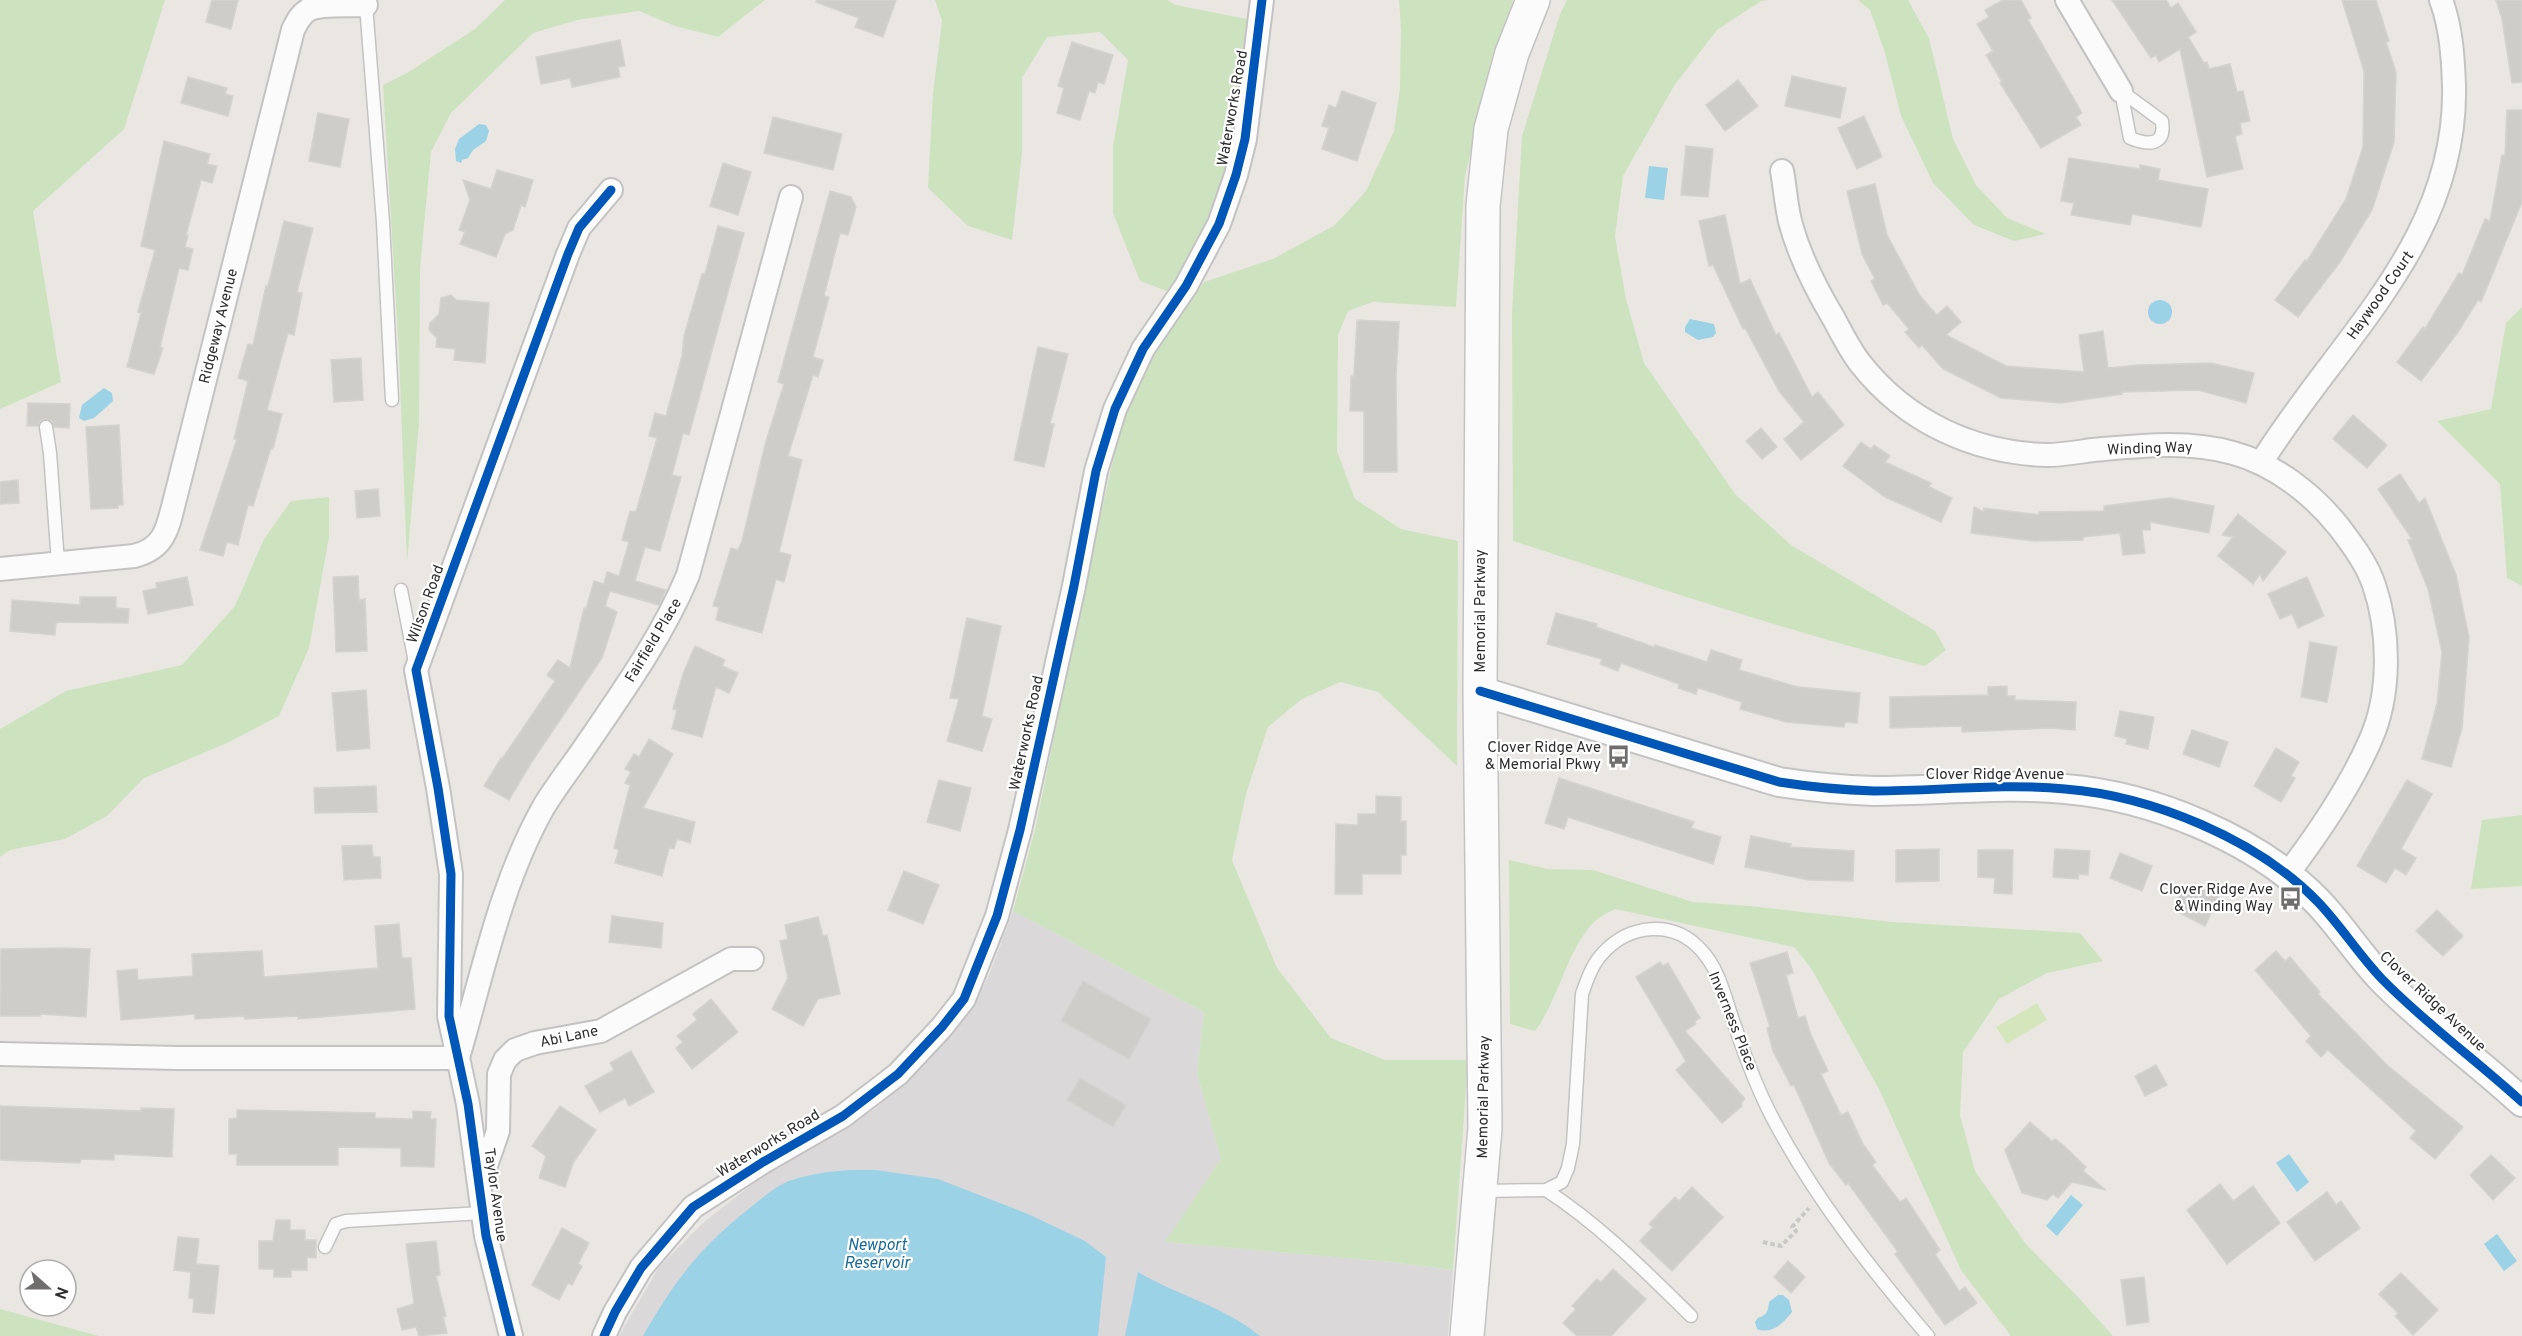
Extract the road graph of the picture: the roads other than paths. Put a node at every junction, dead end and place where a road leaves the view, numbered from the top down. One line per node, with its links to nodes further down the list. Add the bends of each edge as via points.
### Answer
1 (1262, 0): 30 (street, Waterworks Road, via 1245,139 1236,175 1219,225 1186,286 1143,349 1115,409 1096,471 1074,586 998,916 964,999 898,1074 843,1116 693,1207 641,1268)
2 (1533, 0): 17 (main road, Memorial Parkway, via 1512,52 1491,129 1483,206)
3 (2067, 0): 6 (street)
4 (2441, 0): 12 (street, Haywood Court, via 2451,42 2454,106 2437,195 2407,258)
5 (366, 5): 10 (lane); 13 (street, Ridgeway Avenue, via 308,10 293,30 162,540 147,553)
6 (2121, 91)
7 (1782, 171): 12 (street, Winding Way, via 1789,220 1803,261 1858,360 1891,395 1941,429 1973,444 2007,452 2051,455 2189,444)
8 (611, 190): 16 (street, Wilson Road, via 579,228 568,254)
9 (791, 197): 21 (street, Fairfield Place, via 688,575 657,637 544,807 523,850 503,903)
10 (392, 400)
11 (46, 427): 13 (lane)
12 (2261, 463): 18 (street, Winding Way, via 2319,504 2353,545 2374,584 2386,648 2379,716 2371,739 2311,845)
13 (58, 563): 14 (street, Ridgeway Avenue)
14 (0, 569)
15 (401, 590): 16 (lane)
16 (416, 670): 21 (street, via 451,874 449,1016)
17 (1480, 691): 18 (street, Clover Ridge Avenue, via 1779,782 1875,791 2066,789 2120,798 2171,813 2220,834); 25 (main road, Memorial Parkway, via 1485,1128)
18 (2286, 876): 22 (street, Clover Ridge Avenue, via 2317,901 2382,979)
19 (752, 959): 23 (street, Abi Lane, via 731,959 601,1031 515,1050 499,1074 498,1131)
20 (0, 1054): 21 (street)
21 (457, 1058): 23 (street, Taylor Avenue, via 468,1104)
22 (2522, 1102)
23 (478, 1187): 26 (street, Taylor Avenue)
24 (1546, 1190): 25 (lane); 28 (lane, via 1605,1234); 32 (lane, Inverness Place, via 1562,1182 1568,1168 1582,994 1590,972 1601,954 1621,936 1648,928 1679,933 1702,951 1720,981 1772,1117 1818,1194 1878,1278)
25 (1481, 1191): 31 (main road, Memorial Parkway)
26 (482, 1212): 27 (lane, via 346,1221 336,1224); 29 (street, Taylor Avenue)
27 (325, 1246)
28 (1691, 1316)
29 (511, 1336)
30 (604, 1336)
31 (1467, 1336)
32 (1928, 1336)

